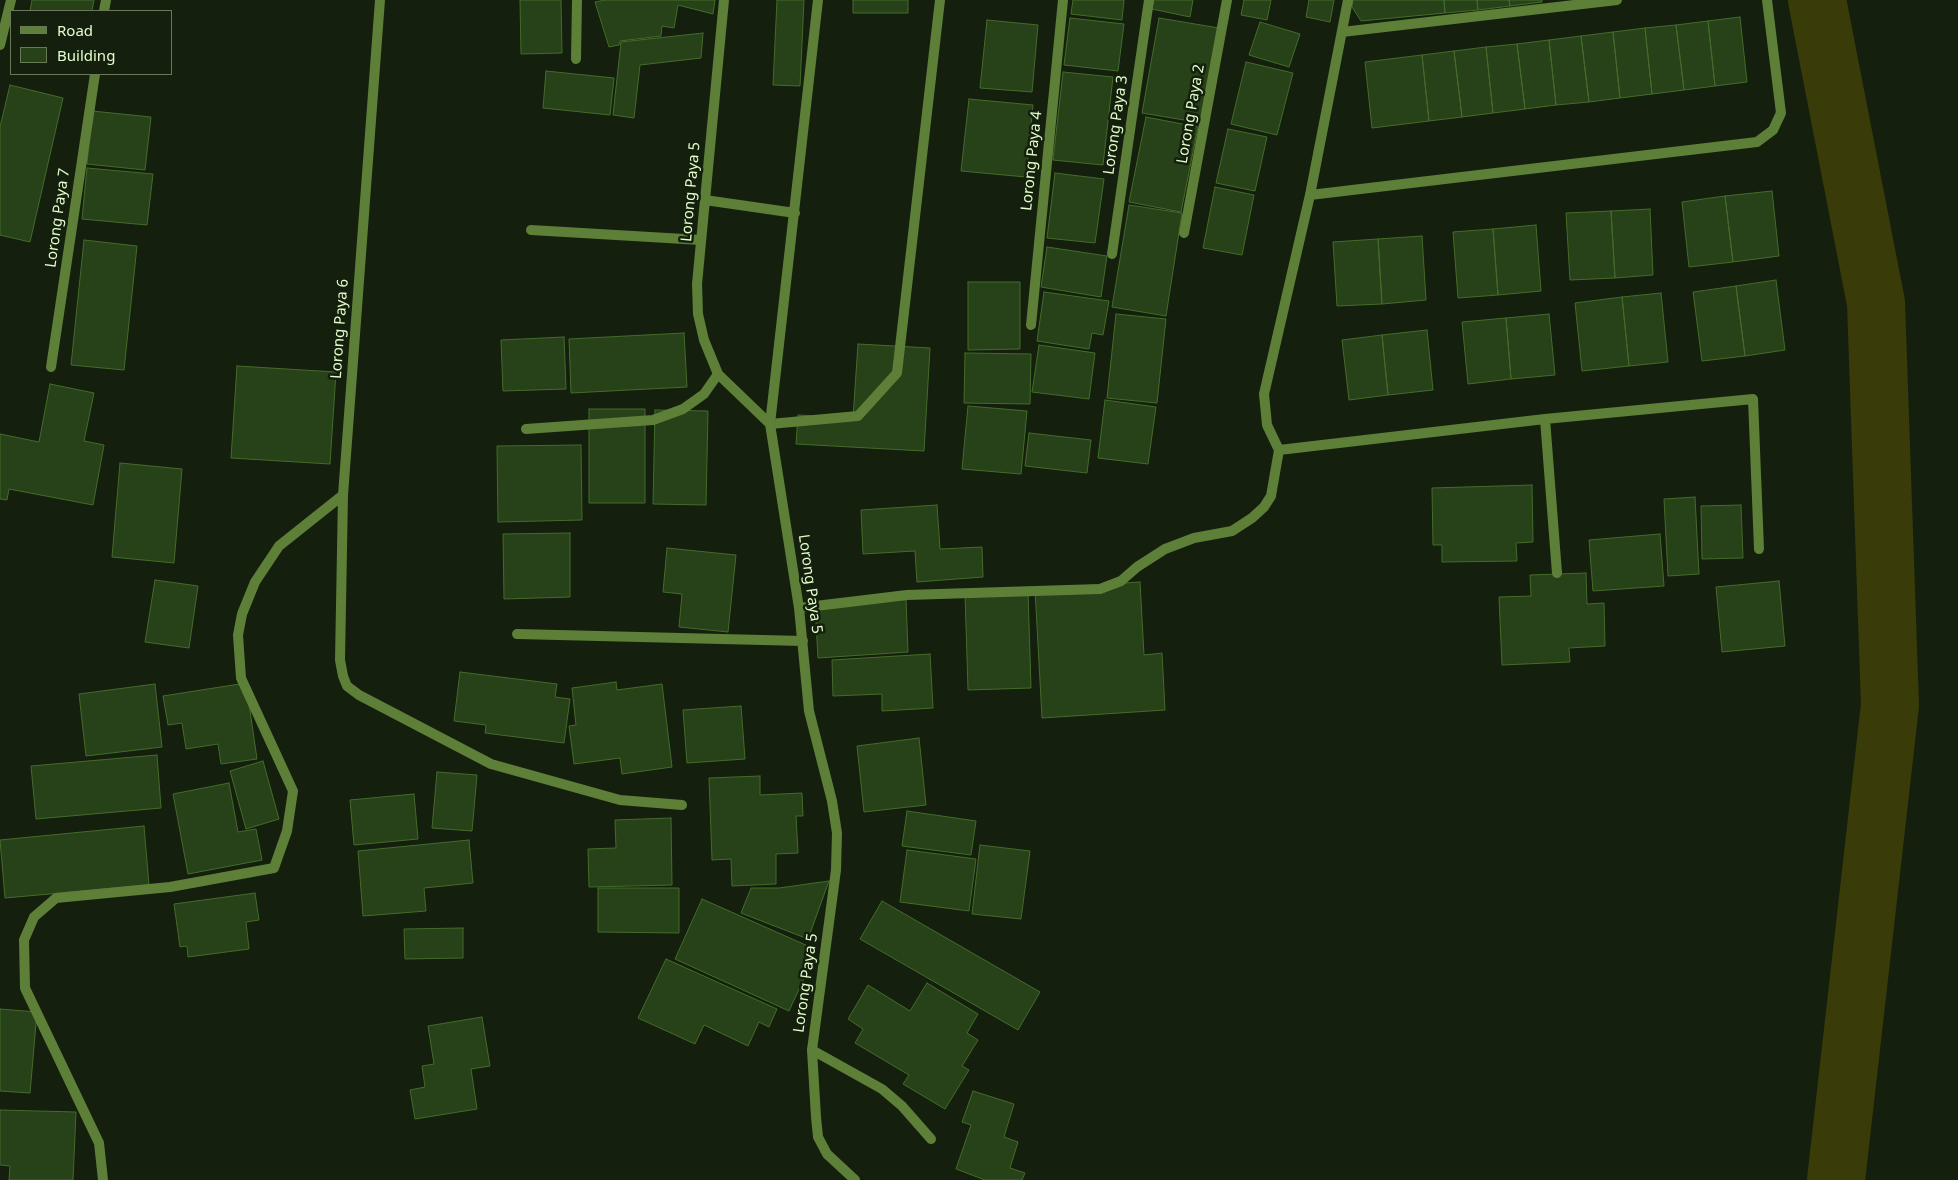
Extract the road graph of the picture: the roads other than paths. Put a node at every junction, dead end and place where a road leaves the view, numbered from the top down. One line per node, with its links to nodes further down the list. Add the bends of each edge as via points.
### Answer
1 (11, 0): 14 (street)
2 (380, 0): 31 (street, Lorong Paya 6)
3 (577, 0): 15 (street)
4 (724, 0): 18 (street, Lorong Paya 5)
5 (818, 0): 19 (street)
6 (940, 0): 28 (street, via 897,373 858,416)
7 (1063, 0): 24 (street, Lorong Paya 4)
8 (1149, 0): 23 (street, Lorong Paya 3)
9 (1227, 0): 21 (street, Lorong Paya 2)
10 (1348, 0): 13 (street)
11 (1617, 0): 13 (street)
12 (1767, 0): 17 (street, via 1781,113 1773,130 1757,142)
13 (1342, 32): 17 (street)
14 (0, 45)
15 (576, 59)
16 (95, 75): 25 (street, Lorong Paya 7)
17 (1310, 195): 30 (street, via 1264,394 1267,425)
18 (705, 200): 19 (street); 22 (street, Lorong Paya 5)
19 (795, 213): 28 (street)
20 (531, 230): 22 (street)
21 (1184, 233)
22 (701, 240): 26 (street, Lorong Paya 5, via 698,314 704,340)
23 (1112, 254)
24 (1031, 325)
25 (51, 367)
26 (718, 374): 28 (street, Lorong Paya 5); 29 (street, via 704,394 683,409 654,420)
27 (1545, 419): 30 (street); 32 (street, via 1754,399); 33 (street)
28 (770, 424): 34 (street, Lorong Paya 5)
29 (526, 429)
30 (1279, 450): 34 (street, via 1271,496 1252,518 1232,531 1194,538 1165,549 1121,581 1100,589 907,595)
31 (343, 495): 37 (street, Lorong Paya 6, via 340,660 347,686 491,764 620,800); 40 (street, via 280,546 255,582 242,614 238,635 241,678 293,791 287,831 274,868 170,887 56,898 34,917 24,940 26,988 99,1143)
32 (1759, 549)
33 (1557, 572)
34 (799, 608): 36 (street, Lorong Paya 5)
35 (517, 634): 36 (street)
36 (802, 640): 38 (street, Lorong Paya 5, via 808,712 838,833)
37 (682, 805)
38 (812, 1050): 39 (street, via 882,1088); 41 (street, Lorong Paya 5, via 818,1137 828,1154)
39 (932, 1139)
40 (103, 1180)
41 (855, 1180)

